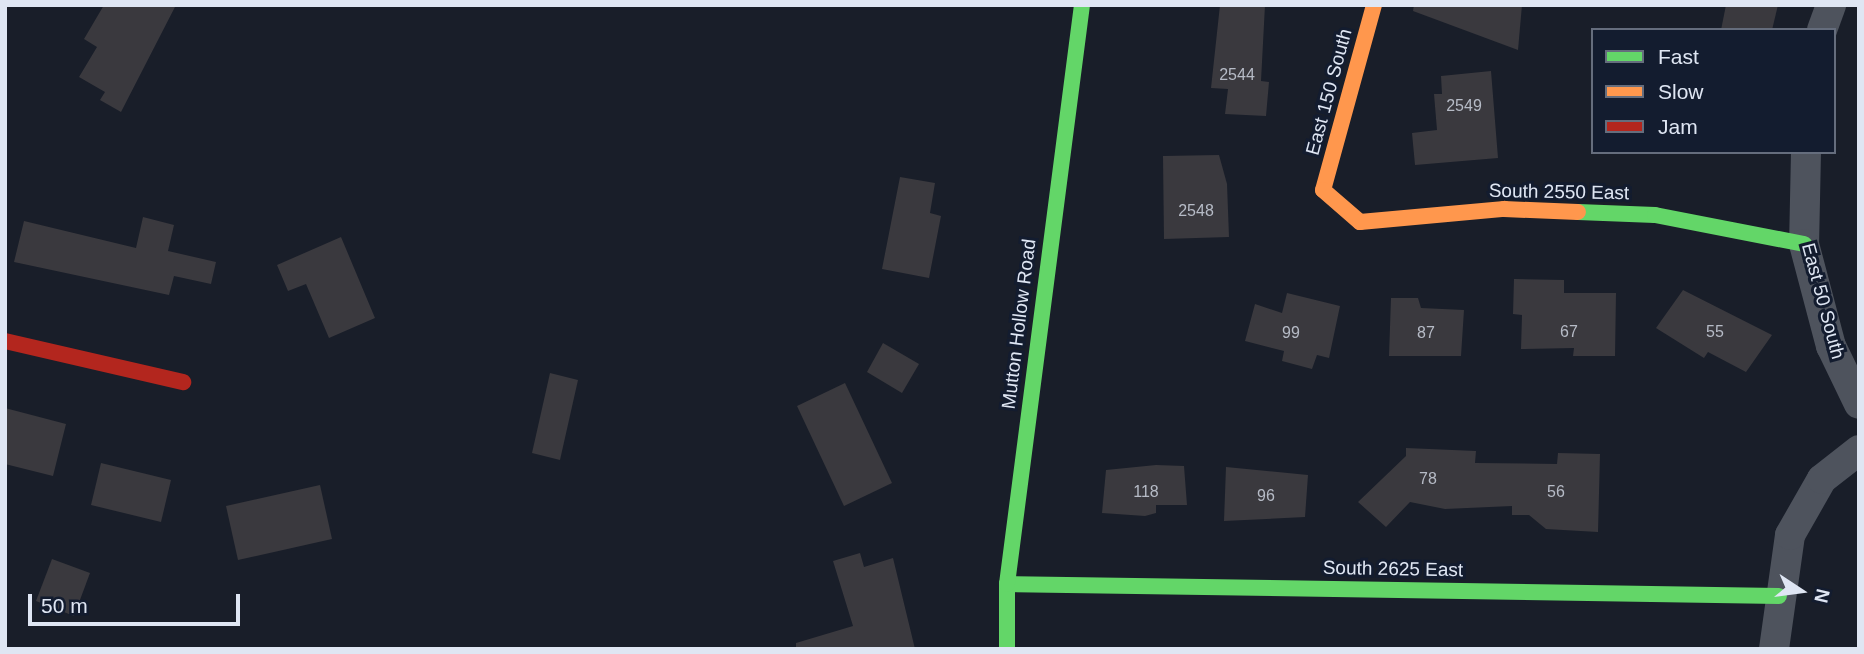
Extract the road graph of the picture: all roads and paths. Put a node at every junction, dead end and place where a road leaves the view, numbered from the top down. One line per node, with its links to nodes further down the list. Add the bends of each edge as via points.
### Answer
1 (1082, 5): 12 (street, Mutton Hollow Road)
2 (1374, 5): 6 (street, East 150 South)
3 (1830, 5): 4 (street)
4 (1823, 28)
5 (1806, 154): 7 (street, East 50 South)
6 (1323, 190): 7 (street, South 2550 East, via 1360,222 1504,209 1656,215)
7 (1804, 244): 10 (street, East 50 South, via 1831,346)
8 (5, 341): 9 (street)
9 (183, 382)
10 (1859, 404)
11 (1859, 450): 13 (street, via 1822,479 1790,535)
12 (1007, 584): 13 (street, South 2625 East); 14 (street, Mutton Hollow Road)
13 (1779, 596): 15 (street)
14 (1007, 649)
15 (1774, 649)

